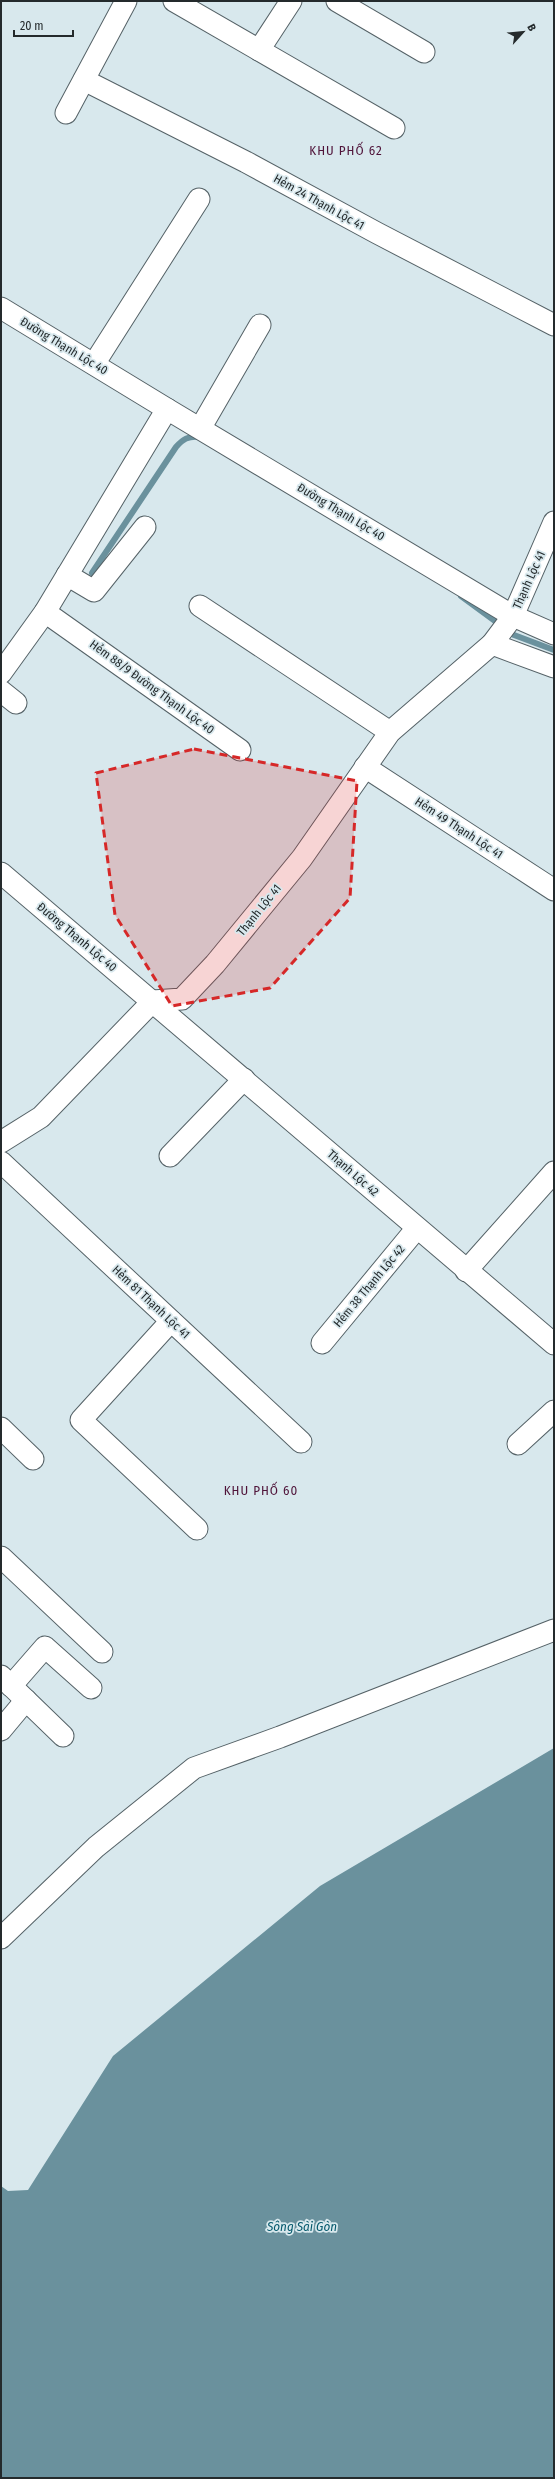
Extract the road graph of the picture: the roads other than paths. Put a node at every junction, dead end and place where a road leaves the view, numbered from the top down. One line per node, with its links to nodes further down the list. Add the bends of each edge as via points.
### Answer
1 (126, 1): 7 (street)
2 (174, 1): 5 (street)
3 (291, 1): 5 (street)
4 (336, 1): 6 (street)
5 (259, 50): 9 (street)
6 (424, 52)
7 (84, 80): 8 (street); 13 (street, Hẻm 24 Thạnh Lộc 41)
8 (66, 113)
9 (394, 128)
10 (199, 199): 14 (street)
11 (3, 314): 14 (street, Đường Thạnh Lộc 40)
12 (260, 324): 16 (street)
13 (554, 324)
14 (94, 364): 15 (street, Đường Thạnh Lộc 40)
15 (167, 409): 16 (street, Đường Thạnh Lộc 40); 19 (street)
16 (201, 427): 22 (street, Đường Thạnh Lộc 40)
17 (554, 522): 22 (street, Thạnh Lộc 41)
18 (145, 527): 19 (street, via 94,591)
19 (67, 575): 21 (street)
20 (200, 606): 27 (street)
21 (45, 612): 26 (street); 28 (street, Hẻm 88/9 Đường Thạnh Lộc 40)
22 (513, 616): 23 (street, Đường Thạnh Lộc 40); 24 (street, Thạnh Lộc 41)
23 (554, 634)
24 (492, 644): 25 (street); 27 (street, Thạnh Lộc 41)
25 (554, 667)
26 (1, 673)
27 (390, 732): 29 (street, Thạnh Lộc 41)
28 (240, 750)
29 (365, 767): 31 (street, Hẻm 49 Thạnh Lộc 41); 32 (street, Thạnh Lộc 41, via 302,858 214,964 182,999)
30 (1, 873): 32 (street, Đường Thạnh Lộc 40)
31 (554, 890)
32 (153, 1001): 33 (street, Thạnh Lộc 42); 34 (street, via 41,1117)
33 (244, 1079): 35 (street); 38 (street, Thạnh Lộc 42)
34 (1, 1142)
35 (170, 1156)
36 (1, 1162): 40 (street, Hẻm 81 Thạnh Lộc 41)
37 (554, 1172): 39 (street)
38 (417, 1228): 39 (street, Thạnh Lộc 42); 41 (street, Hẻm 38 Thạnh Lộc 42)
39 (466, 1271): 42 (street, Thạnh Lộc 42)
40 (171, 1321): 45 (street, Hẻm 81 Thạnh Lộc 41); 48 (street, via 81,1420)
41 (322, 1343)
42 (554, 1344)
43 (554, 1410): 46 (street)
44 (1, 1428): 47 (street)
45 (301, 1442)
46 (518, 1444)
47 (33, 1459)
48 (197, 1529)
49 (1, 1557): 51 (street)
50 (554, 1630): 57 (street, via 194,1768 96,1846)
51 (102, 1652)
52 (6, 1680): 53 (street, via 45,1647); 54 (street)
53 (91, 1688)
54 (26, 1700): 55 (street); 56 (street)
55 (1, 1730)
56 (63, 1736)
57 (1, 1938)

